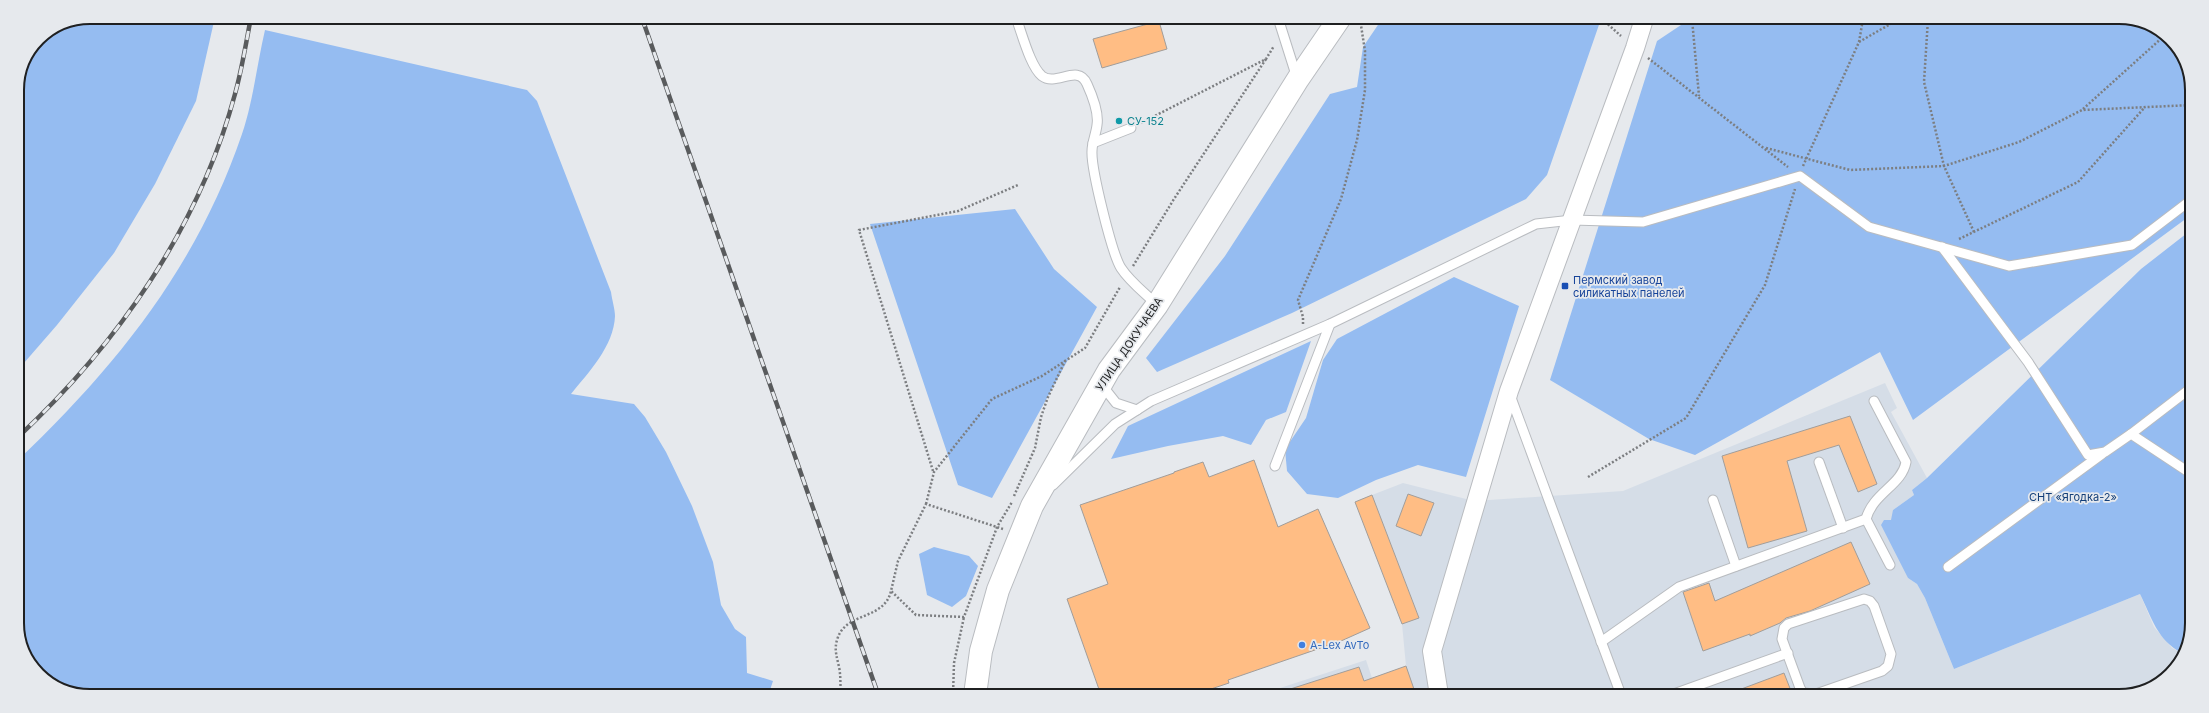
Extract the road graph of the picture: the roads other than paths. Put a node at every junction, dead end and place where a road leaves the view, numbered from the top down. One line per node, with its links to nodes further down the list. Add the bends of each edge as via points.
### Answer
1 (1018, 24): 7 (lane, via 1035,66 1043,77 1049,80 1075,74 1087,84 1098,119)
2 (1280, 24): 5 (lane)
3 (1336, 24): 5 (main road, УЛИЦА ДОКУЧАЕВА)
4 (1642, 24): 9 (street)
5 (1298, 79): 11 (main road, УЛИЦА ДОКУЧАЕВА)
6 (1131, 128): 7 (lane)
7 (1093, 143): 11 (lane, via 1092,160 1116,259 1127,276)
8 (2185, 205): 10 (lane, via 2132,245 2009,266)
9 (1572, 220): 10 (lane, via 1643,222 1800,176 1869,227); 12 (lane, via 1536,224); 14 (street)
10 (1942, 247): 19 (lane, via 2028,362 2088,455)
11 (1157, 305): 13 (main road, УЛИЦА ДОКУЧАЕВА)
12 (1330, 324): 17 (lane, via 1151,401); 21 (lane)
13 (1101, 384): 17 (lane, via 1116,403); 24 (main road, УЛИЦА ДОКУЧАЕВА)
14 (1509, 391): 30 (lane); 33 (street, via 1432,651)
15 (2185, 392): 18 (lane)
16 (1874, 401): 25 (lane, via 1906,462 1902,474 1874,502)
17 (1137, 410): 24 (lane, via 1115,424)
18 (2131, 434): 19 (lane); 22 (lane)
19 (2105, 452): 29 (lane)
20 (1819, 462): 26 (lane)
21 (1275, 466)
22 (2185, 470)
23 (1713, 500): 28 (lane)
24 (1032, 506): 32 (main road, УЛИЦА ДОКУЧАЕВА, via 998,590 981,651)
25 (1866, 519): 26 (lane); 27 (lane)
26 (1843, 528): 28 (lane)
27 (1890, 565)
28 (1736, 566): 30 (lane, via 1679,587)
29 (1948, 567)
30 (1601, 642): 34 (lane)
31 (1788, 653): 35 (lane); 36 (lane); 37 (lane, via 1782,633 1788,624 1864,599 1870,601 1891,654 1891,661 1882,671)
32 (976, 689)
33 (1438, 689)
34 (1619, 689)
35 (1687, 689)
36 (1801, 689)
37 (1827, 689)

